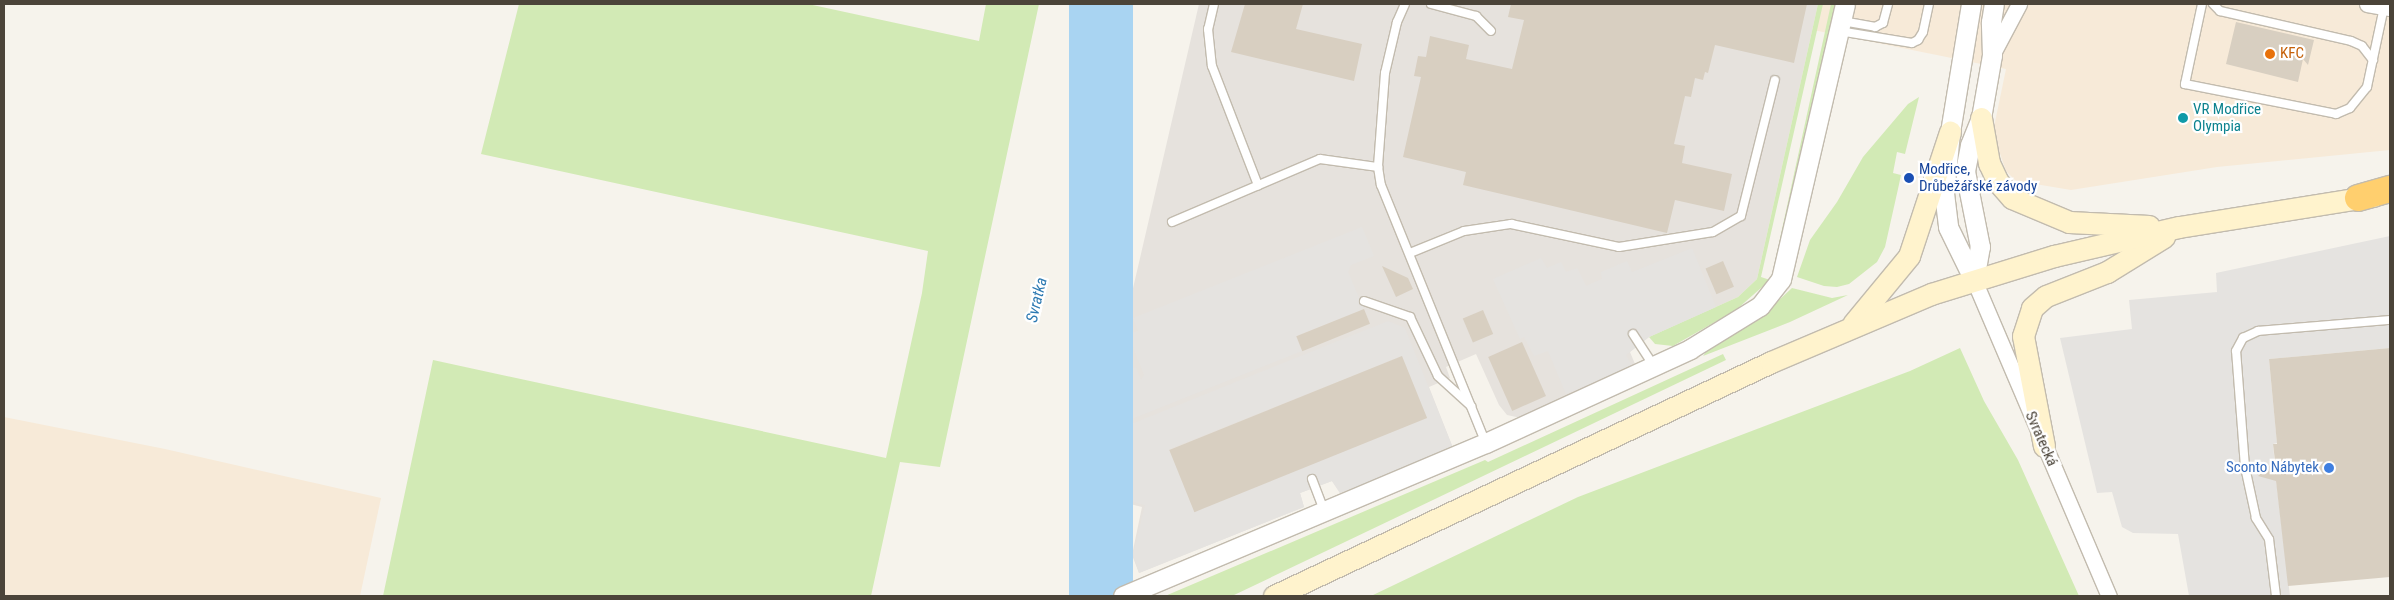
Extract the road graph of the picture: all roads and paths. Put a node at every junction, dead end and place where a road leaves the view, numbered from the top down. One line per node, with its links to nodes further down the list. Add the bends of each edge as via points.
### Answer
1 (1214, 4): 21 (lane, via 1208,29 1212,66)
2 (1405, 4): 20 (lane, via 1397,22 1385,73)
3 (1431, 4): 14 (lane, via 1476,16)
4 (1888, 4): 13 (lane, via 1883,23 1875,27)
5 (1929, 4): 13 (lane, via 1923,32 1912,43)
6 (1971, 4): 19 (street)
7 (1994, 4): 15 (street)
8 (2019, 4): 15 (street)
9 (2202, 4): 16 (lane, via 2185,84 2336,114 2350,108 2362,96)
10 (2213, 4): 16 (lane, via 2220,11 2351,41 2362,46)
11 (2366, 4): 12 (street)
12 (2387, 8): 16 (lane)
13 (1842, 19): 33 (street, via 1781,279 1760,306 1690,349)
14 (1491, 31)
15 (1992, 55): 18 (street)
16 (2374, 60)
17 (1775, 80): 27 (lane, via 1741,216 1713,232 1619,247 1510,224 1464,231)
18 (1981, 118): 26 (main road, via 1985,154 1992,172 2008,195 2023,206 2088,225); 28 (street, via 1970,145 1965,171 1980,247)
19 (1950, 132): 28 (street, via 1944,193 1946,215 1952,238); 31 (main road, via 1909,256)
20 (1378, 167): 21 (lane, via 1320,159); 27 (lane, via 1381,184)
21 (1258, 186): 25 (lane)
22 (2390, 189): 24 (highway)
23 (2390, 194): 24 (main road)
24 (2358, 198): 26 (main road)
25 (1172, 222)
26 (2179, 227): 28 (main road, via 2054,256); 36 (main road, via 2107,272 2046,296 2032,308 2023,336)
27 (1410, 253): 34 (lane)
28 (1974, 280): 31 (main road); 36 (street, Svratecká)
29 (1364, 301): 34 (lane, via 1410,317 1438,376)
30 (2390, 320): 42 (lane, via 2258,331 2243,338 2236,351 2245,467 2256,518 2268,539)
31 (1850, 328): 40 (main road)
32 (1633, 334): 33 (lane)
33 (1654, 366): 35 (street)
34 (1472, 407): 35 (lane)
35 (1486, 443): 38 (street)
36 (2044, 446): 41 (street, Svratecká)
37 (1312, 479): 38 (lane)
38 (1324, 511): 39 (street)
39 (1123, 596)
40 (1274, 596)
41 (2109, 596)
42 (2276, 596)

